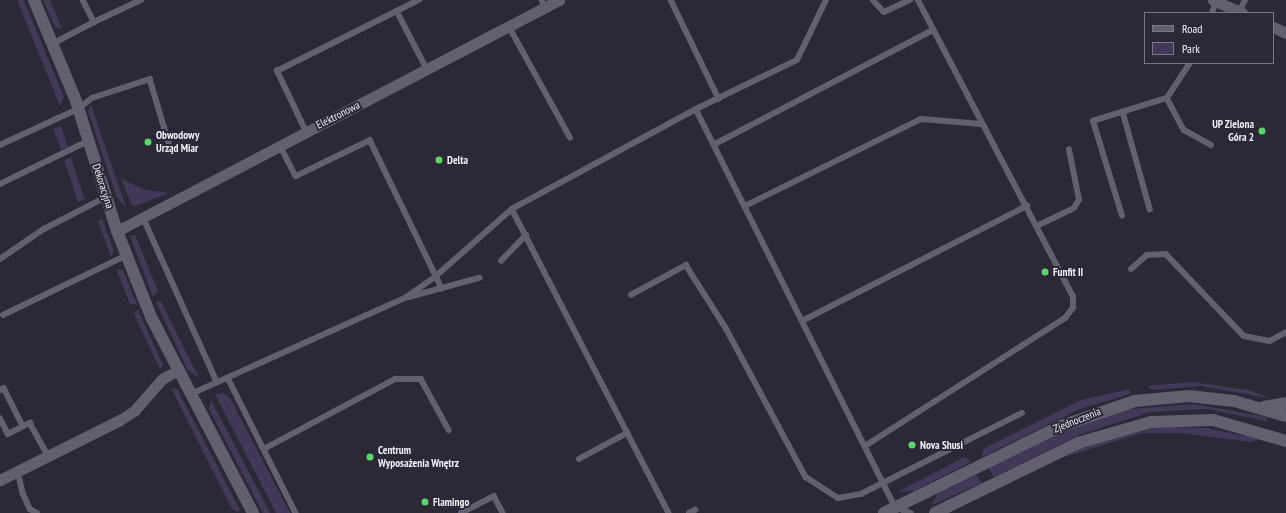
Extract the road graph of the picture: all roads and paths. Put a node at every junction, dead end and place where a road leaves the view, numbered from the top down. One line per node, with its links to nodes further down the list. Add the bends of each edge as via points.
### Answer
1 (34, 0): 22 (main road, Dekoracyjna)
2 (83, 0): 17 (lane)
3 (141, 0): 17 (lane)
4 (419, 0): 14 (lane)
5 (559, 0): 13 (street, Elektronowa)
6 (672, 0): 26 (lane)
7 (826, 0): 26 (lane, via 797,60)
8 (873, 0): 9 (lane, via 884,12)
9 (910, 0)
10 (918, 0): 20 (lane)
11 (1245, 0): 16 (lane)
12 (1215, 1): 15 (lane); 16 (street)
13 (544, 4): 18 (street, Elektronowa)
14 (397, 11): 24 (lane); 31 (lane, via 277,70)
15 (1212, 12)
16 (1241, 12)
17 (94, 22): 22 (lane)
18 (509, 26): 24 (street, Elektronowa); 32 (lane)
19 (1274, 27): 21 (street)
20 (933, 30): 30 (lane); 34 (lane)
21 (1286, 33)
22 (54, 42): 27 (main road, Dekoracyjna)
23 (1189, 64): 25 (lane)
24 (427, 69): 31 (street, Elektronowa)
25 (1167, 98): 29 (lane); 36 (lane, via 1184,130)
26 (719, 99): 28 (lane)
27 (78, 109): 33 (main road, Dekoracyjna); 35 (lane); 39 (lane, via 99,95 150,79)
28 (696, 109): 34 (lane); 44 (lane)
29 (1123, 112): 45 (lane); 46 (lane, via 1094,121)
30 (981, 124): 42 (lane, via 921,119); 43 (lane)
31 (306, 132): 37 (street, Elektronowa)
32 (570, 137)
33 (88, 141): 40 (lane); 41 (main road, Dekoracyjna)
34 (715, 144): 42 (lane)
35 (0, 145)
36 (1211, 145)
37 (280, 146): 47 (street, Elektronowa); 55 (lane, via 296,176 370,140)
38 (1069, 150): 48 (lane, via 1079,200 1074,208)
39 (172, 153)
40 (0, 184)
41 (106, 197): 49 (main road, Dekoracyjna); 52 (lane, via 44,229)
42 (745, 206): 61 (lane)
43 (1027, 206): 48 (lane); 61 (lane)
44 (512, 209): 50 (lane); 55 (lane)
45 (1150, 209)
46 (1122, 216)
47 (143, 217): 49 (street, Elektronowa); 65 (lane)
48 (1038, 226): 79 (lane, via 1073,297 1073,308 1065,318)
49 (117, 231): 51 (main road, Dekoracyjna)
50 (526, 235): 53 (lane); 76 (lane)
51 (127, 255): 60 (lane); 63 (main road, Dekoracyjna)
52 (0, 259)
53 (501, 261)
54 (1131, 270): 62 (lane, via 1147,255 1166,254 1244,336 1270,341)
55 (436, 276): 57 (lane); 59 (lane)
56 (480, 278): 57 (lane)
57 (442, 288): 59 (lane)
58 (631, 295): 85 (lane, via 686,265 726,328 806,477 838,498 861,494)
59 (405, 298): 64 (lane)
60 (3, 315)
61 (802, 321): 79 (lane)
62 (1286, 332)
63 (178, 370): 67 (main road, Dekoracyjna); 81 (street, via 157,383 134,411)
64 (228, 378): 65 (lane); 80 (lane)
65 (217, 382): 67 (lane)
66 (0, 390): 73 (lane, via 4,388)
67 (190, 395): 88 (main road, Dekoracyjna)
68 (1286, 403): 69 (main road)
69 (1262, 408): 71 (main road, Zjednoczenia); 86 (main road, Zjednoczenia, via 1189,396 1135,401 1097,411)
70 (1022, 413): 85 (lane)
71 (1286, 416)
72 (0, 418): 73 (lane, via 8,434)
73 (23, 426): 81 (lane, via 30,423)
74 (449, 430): 80 (lane, via 421,379 395,379)
75 (1286, 431): 77 (main road)
76 (627, 433): 82 (lane); 92 (lane)
77 (1270, 434): 78 (main road, Zjednoczenia); 95 (main road, Zjednoczenia, via 1194,418 1128,427 1078,443)
78 (1286, 441)
79 (865, 446): 85 (lane)
80 (264, 449): 89 (lane)
81 (48, 456): 83 (street)
82 (579, 459)
83 (18, 471): 84 (street); 87 (lane, via 30,509)
84 (0, 480)
85 (883, 483): 86 (lane)
86 (895, 507): 93 (main road, Zjednoczenia); 94 (lane)
87 (37, 513)
88 (253, 513)
89 (296, 513)
90 (461, 513): 91 (lane, via 494,496)
91 (503, 513)
92 (668, 513)
93 (884, 513)
94 (911, 513)
95 (935, 513)

